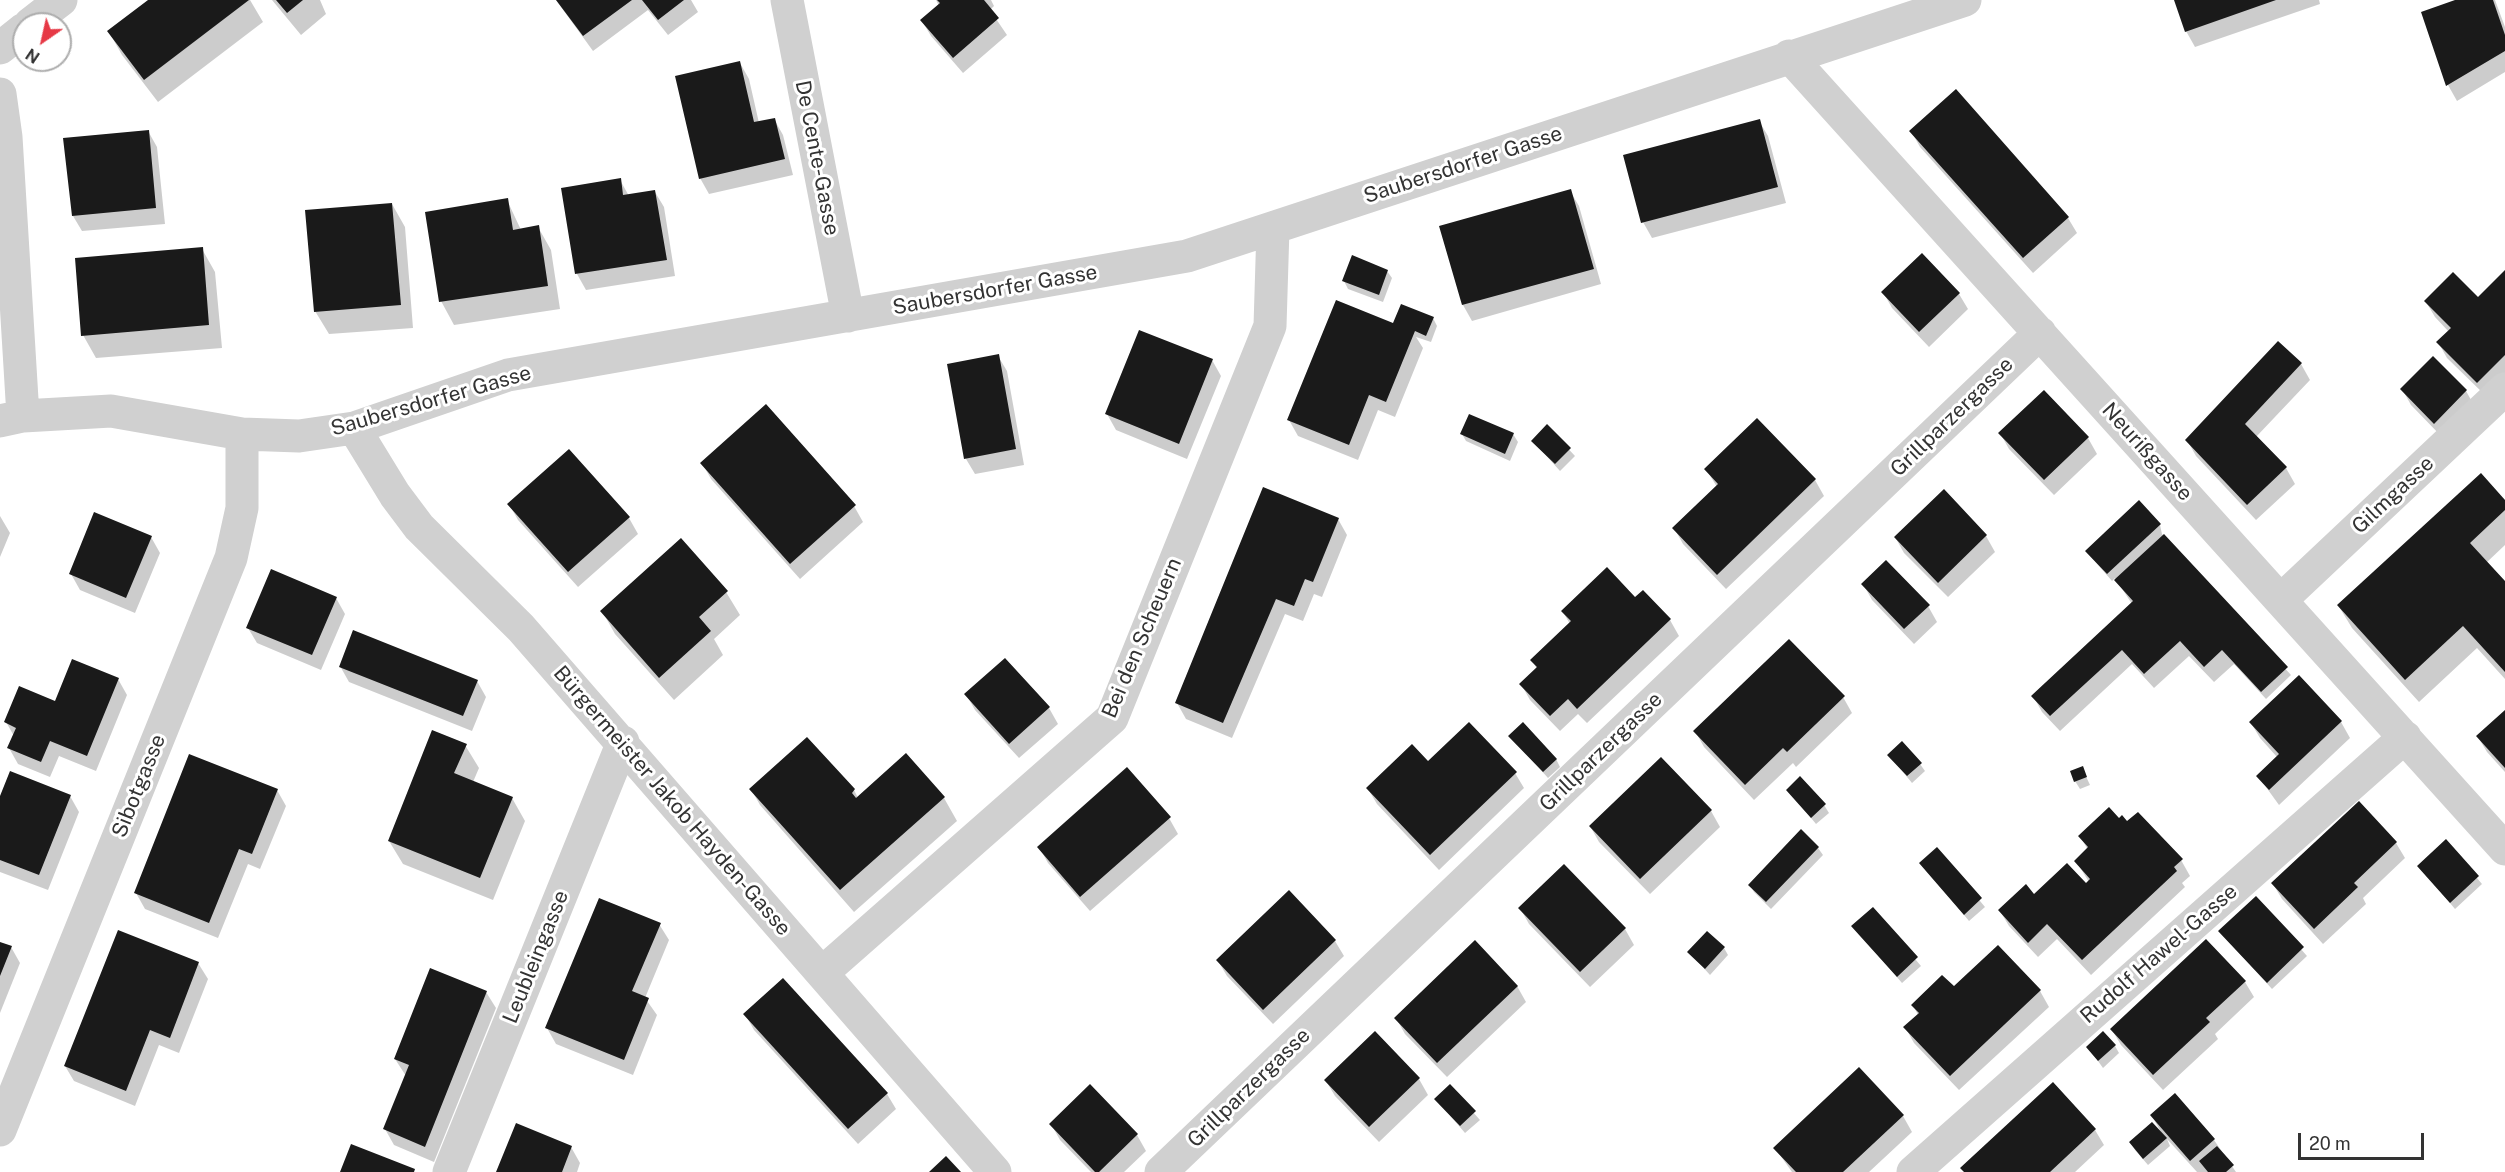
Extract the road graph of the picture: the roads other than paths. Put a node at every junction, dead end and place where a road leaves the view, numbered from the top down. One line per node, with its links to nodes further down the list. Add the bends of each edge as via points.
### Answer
1 (61, 0): 4 (street)
2 (787, 0): 10 (street, De Cente-Gasse)
3 (1965, 0): 7 (street, Saubersdorfer Gasse)
4 (46, 12)
5 (12, 38): 6 (street)
6 (0, 48)
7 (1789, 56): 9 (street, Saubersdorfer Gasse); 11 (street, Neurißgasse)
8 (0, 94): 13 (street, via 6,137)
9 (1273, 228): 10 (street, Saubersdorfer Gasse, via 1187,256); 20 (street, Bei den Scheuern, via 1270,326 1112,718)
10 (848, 316): 14 (street, Saubersdorfer Gasse, via 508,375)
11 (2040, 333): 16 (street, Neurißgasse); 24 (street, Grillparzergasse)
12 (2505, 389): 16 (street, Gilmgasse)
13 (11, 418): 15 (street, Saubersdorfer Gasse, via 111,411)
14 (354, 428): 15 (street, Saubersdorfer Gasse, via 299,436); 18 (street, Bürgermeister Jakob Hayden-Gasse, via 419,527 521,628)
15 (242, 434): 21 (street, Sibotgasse, via 242,508 231,558)
16 (2281, 600): 17 (street, Neurißgasse)
17 (2404, 737): 19 (street, Neurißgasse); 25 (street, Rudolf Hawel-Gasse)
18 (623, 742): 20 (street, Bürgermeister Jakob Hayden-Gasse); 22 (street, Leubleingasse)
19 (2505, 849)
20 (822, 973): 23 (street, Bürgermeister Jakob Hayden-Gasse)
21 (1, 1124)
22 (449, 1172)
23 (995, 1172)
24 (1161, 1172)
25 (1913, 1172)

